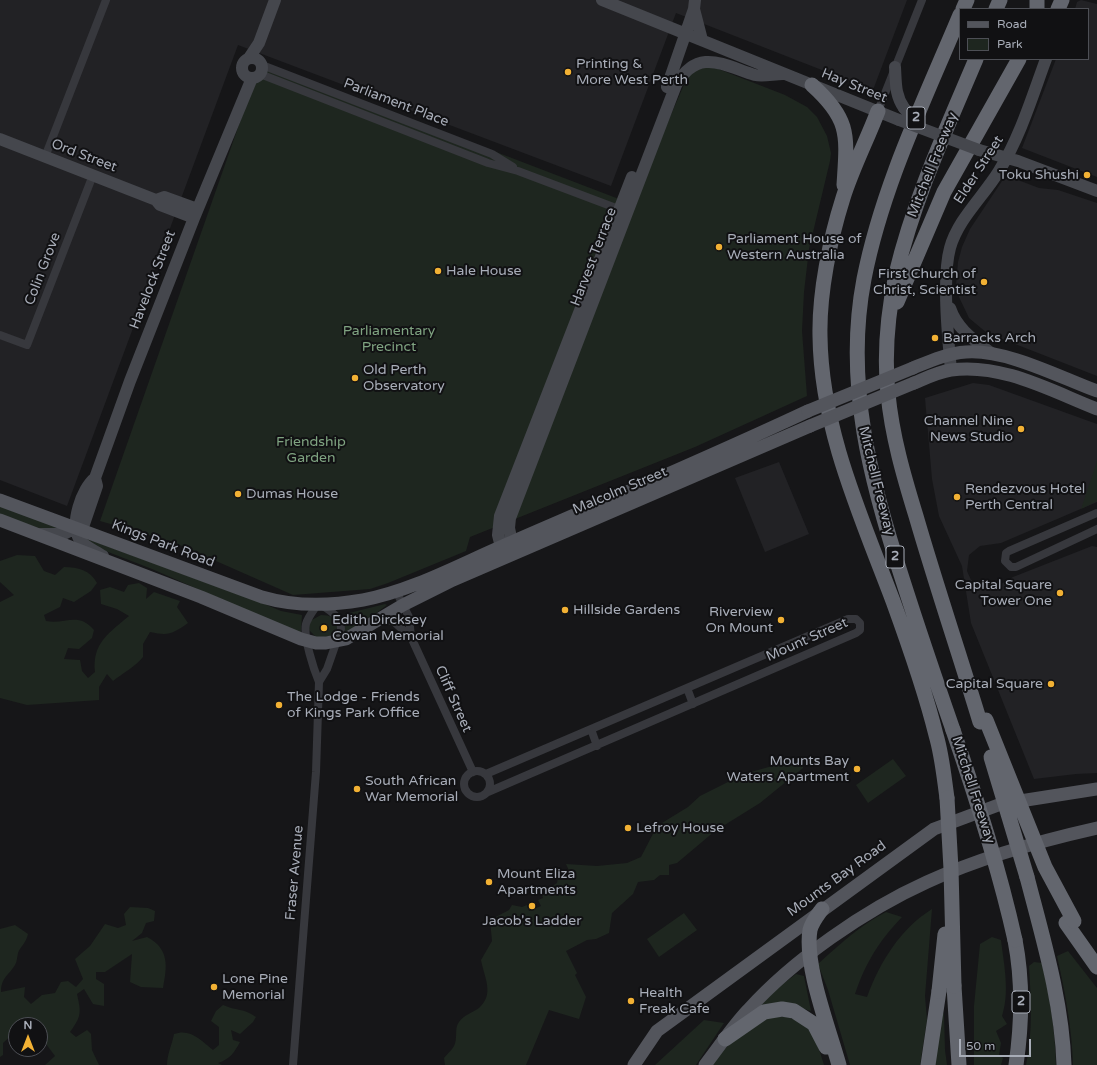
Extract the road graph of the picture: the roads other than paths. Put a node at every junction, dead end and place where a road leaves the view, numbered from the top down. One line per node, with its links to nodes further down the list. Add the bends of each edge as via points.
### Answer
1 (106, 0): 21 (street)
2 (275, 0): 14 (street, via 259,43)
3 (602, 0): 7 (street, Hay Street)
4 (922, 0): 13 (street)
5 (694, 5): 7 (street, Harvest Terrace); 8 (street, Harvest Terrace)
6 (959, 17): 56 (highway, Mitchell Freeway / 2, via 884,202 864,281 858,327 859,398 870,472 938,686)
7 (687, 34): 8 (street, Hay Street); 26 (street, Harvest Terrace)
8 (702, 40): 15 (street, Hay Street)
9 (976, 60): 29 (highway, Mitchell Freeway / 2, via 915,204 896,274)
10 (1019, 60): 16 (highway)
11 (1024, 60): 16 (highway)
12 (1046, 60): 22 (street, Elder Street, via 1016,140)
13 (895, 67): 18 (street); 19 (street, bridge, via 899,101)
14 (254, 68): 26 (street, Parliament Place, via 492,154 518,171); 27 (street, Havelock Street)
15 (783, 74): 17 (street, Hay Street); 26 (street, Harvest Terrace, via 756,75 732,65 712,62 700,63 685,72 676,85)
16 (1012, 74): 29 (highway, via 944,192)
17 (812, 85): 18 (street, Hay Street); 25 (highway, via 830,103 844,124 846,158)
18 (878, 111): 19 (street, Hay Street, bridge); 25 (highway)
19 (920, 128): 22 (street, Hay Street, bridge)
20 (0, 139): 21 (street, Ord Street)
21 (45, 157): 23 (street, Ord Street)
22 (1006, 157): 24 (street, Hay Street); 28 (street, Elder Street, via 954,236 946,271)
23 (93, 175): 27 (street, Ord Street, via 156,200 160,204); 30 (street, Colin Grove, via 27,345)
24 (1097, 191)
25 (843, 198): 56 (highway, via 822,304 820,336 824,390 849,486)
26 (623, 211): 42 (street, Harvest Terrace, via 500,516 498,529)
27 (196, 214): 39 (street, Havelock Street, via 132,375 95,478 97,486)
28 (947, 298): 31 (street, Elder Street, via 957,323); 32 (street, Elder Street)
29 (889, 323): 54 (highway, Mitchell Freeway / 2, via 886,369 888,395 905,479 958,651)
30 (0, 334)
31 (991, 353): 32 (main road, Malcolm Street, via 964,352); 34 (main road, Malcolm Street)
32 (949, 355): 33 (street, Elder Street); 42 (main road, Malcolm Street, bridge, via 808,411)
33 (951, 370): 35 (main road, Malcolm Street, via 973,368 1002,372); 42 (main road, Malcolm Street, bridge)
34 (1097, 391)
35 (1097, 409)
36 (0, 500): 39 (main road, Kings Park Road, via 59,522)
37 (1097, 513): 40 (street, via 1009,551 1005,561 1011,567 1016,567)
38 (0, 520): 41 (main road)
39 (81, 527): 41 (street, via 56,535); 43 (street, via 81,541); 45 (main road, Kings Park Road, via 262,597 284,603)
40 (1097, 529)
41 (29, 531): 43 (main road)
42 (508, 550): 44 (main road, Malcolm Street); 46 (main road, Malcolm Street)
43 (117, 565): 49 (main road)
44 (396, 591): 45 (main road, Malcolm Street, via 365,599); 46 (street, Cliff Street)
45 (320, 605): 49 (street, Fraser Avenue, via 306,624); 50 (street, Fraser Avenue, via 339,619 341,629)
46 (403, 605): 47 (main road, Malcolm Street); 48 (street, Cliff Street, via 409,617)
47 (380, 619): 48 (street, Cliff Street, via 393,621); 50 (main road, Malcolm Street)
48 (411, 637): 58 (street, Cliff Street)
49 (307, 641): 50 (main road, Malcolm Street); 51 (street, Fraser Avenue, via 313,669)
50 (338, 641): 51 (street, Fraser Avenue)
51 (319, 682): 71 (street, Fraser Avenue, via 316,772)
52 (686, 688): 53 (street); 53 (street, Mount Street, via 850,618 856,618 860,624 860,630 856,633); 55 (street, Mount Street)
53 (694, 704): 57 (street, Mount Street)
54 (983, 721): 63 (highway, Mitchell Freeway, bridge); 66 (highway, bridge)
55 (591, 729): 57 (street); 59 (street, Mount Street)
56 (944, 734): 64 (highway, bridge); 78 (highway, Mitchell Freeway / 2, bridge, via 980,808 1002,882 1020,961 1021,1002)
57 (597, 746): 61 (street, Mount Street)
58 (473, 772): 59 (street); 61 (street, via 464,779 465,791 474,798 484,796)
59 (486, 774): 61 (street, via 490,782)
60 (1097, 789): 65 (main road, Mounts Bay Road, via 1001,804 934,829)
61 (488, 792)
62 (1097, 828): 68 (main road, via 1022,847 926,882 846,927)
63 (1014, 831): 66 (highway, bridge); 79 (highway, Mitchell Freeway, bridge, via 1058,1006)
64 (951, 869): 76 (highway, bridge, via 939,991); 77 (highway, bridge)
65 (822, 909): 68 (highway, via 811,929); 72 (main road, Mounts Bay Road, via 657,1031)
66 (1070, 922): 67 (highway); 69 (highway)
67 (1097, 953)
68 (809, 955): 70 (main road, via 748,1010); 75 (highway)
69 (1097, 967)
70 (725, 1039): 73 (main road); 74 (highway, via 764,1012 782,1009 794,1011 814,1024)
71 (293, 1065)
72 (634, 1065)
73 (705, 1065)
74 (833, 1065)
75 (839, 1065)
76 (928, 1065)
77 (959, 1065)
78 (1016, 1065)
79 (1064, 1065)

